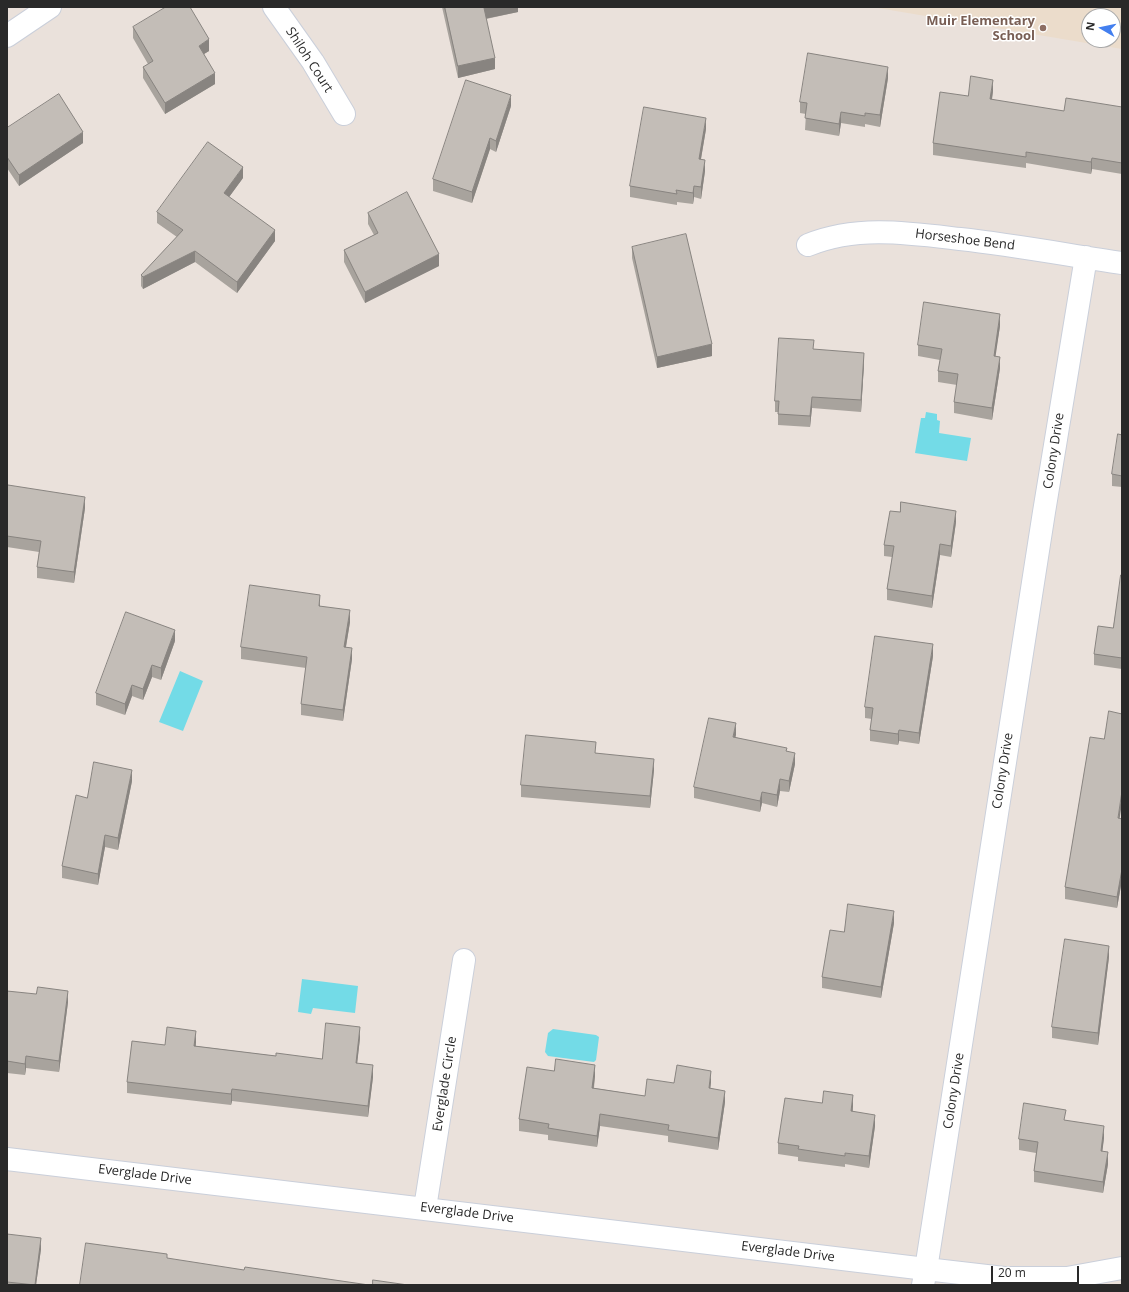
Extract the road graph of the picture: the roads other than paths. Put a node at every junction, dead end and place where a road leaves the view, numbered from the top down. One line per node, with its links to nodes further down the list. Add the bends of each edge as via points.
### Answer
1 (50, 7): 3 (street)
2 (274, 7): 4 (street, Shiloh Court, via 313,62)
3 (7, 36)
4 (344, 114)
5 (808, 245): 6 (street, Horseshoe Bend, via 840,236 872,232 913,233)
6 (1086, 257): 7 (street, Horseshoe Bend); 12 (street, Colony Drive)
7 (1122, 263)
8 (464, 960): 10 (street, Everglade Circle)
9 (7, 1159): 10 (street, Everglade Drive)
10 (425, 1208): 12 (street, Everglade Drive)
11 (1122, 1268): 12 (street, Everglade Drive, via 1067,1278)
12 (925, 1277)

